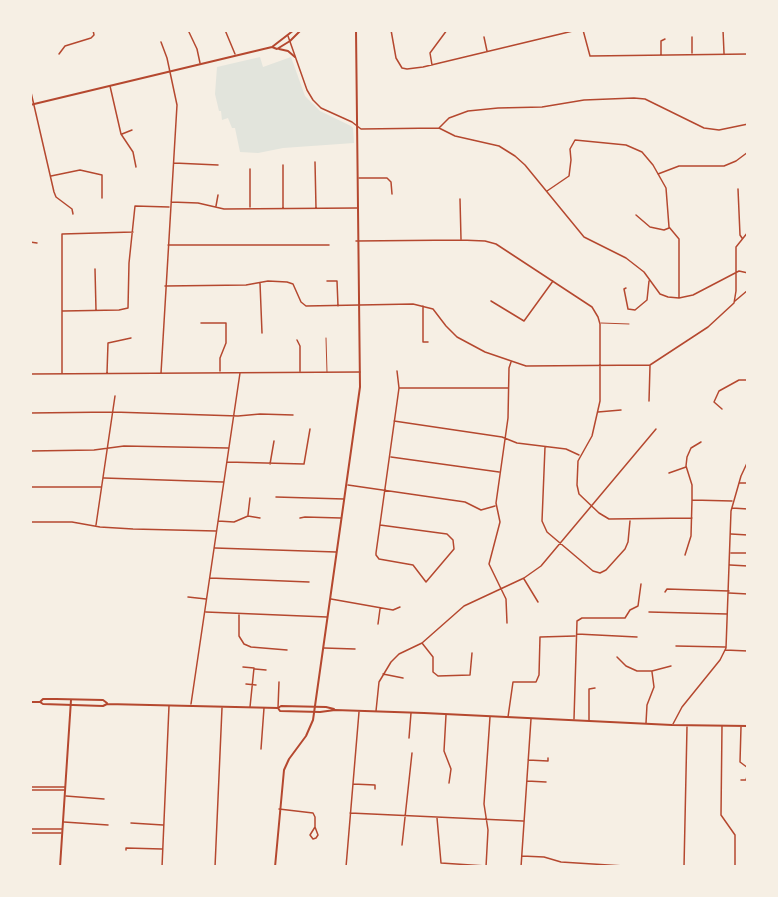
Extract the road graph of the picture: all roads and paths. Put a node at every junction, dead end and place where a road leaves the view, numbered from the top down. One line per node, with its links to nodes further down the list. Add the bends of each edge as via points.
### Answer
1 (93, 30): 21 (street, via 91,38 65,46)
2 (188, 30): 28 (street)
3 (225, 30): 26 (street)
4 (294, 30): 12 (main road)
5 (301, 30): 16 (main road)
6 (356, 30): 35 (main road)
7 (391, 30): 29 (street, via 402,68)
8 (447, 30): 29 (street, via 430,53)
9 (577, 30): 20 (street)
10 (583, 30): 25 (street, via 590,56)
11 (723, 30): 23 (street)
12 (288, 36): 16 (street); 18 (main road)
13 (484, 37): 20 (street)
14 (692, 37): 22 (street)
15 (665, 39): 25 (street, via 661,41)
16 (290, 41): 19 (main road); 27 (street)
17 (161, 42): 30 (street)
18 (272, 47): 19 (main road); 26 (main road)
19 (277, 49): 27 (main road)
20 (487, 52): 29 (street)
21 (59, 54)
22 (692, 54): 23 (street); 25 (street)
23 (724, 54): 24 (street)
24 (748, 54)
25 (661, 55)
26 (235, 56): 28 (main road)
27 (295, 57): 35 (street, via 313,100)
28 (200, 64): 30 (main road)
29 (432, 65)
30 (169, 71): 31 (main road); 41 (street, via 177,105)
31 (110, 86): 33 (main road); 38 (street)
32 (30, 88): 33 (street)
33 (32, 104): 47 (street)
34 (748, 124): 36 (street, via 719,130 704,128 645,99 634,98 468,111 449,118)
35 (357, 127): 36 (street); 48 (main road)
36 (439, 128): 50 (street, via 455,136 499,146 525,165)
37 (132, 130): 38 (street)
38 (121, 134): 44 (street, via 134,152)
39 (748, 152): 46 (street, via 724,166 679,166)
40 (315, 162): 60 (street)
41 (173, 163): 42 (street); 55 (street)
42 (218, 165)
43 (283, 165): 59 (street)
44 (136, 167)
45 (250, 169): 58 (street)
46 (658, 174): 50 (street, via 634,148 578,139 571,145 569,176); 64 (street, via 666,188)
47 (50, 177): 53 (street, via 80,170 102,176); 62 (street, via 56,197)
48 (358, 178): 51 (street, via 387,178); 61 (main road)
49 (738, 189): 67 (street)
50 (546, 192): 79 (street, via 584,237 626,258)
51 (392, 194)
52 (218, 195): 56 (street)
53 (102, 198)
54 (460, 199): 68 (street)
55 (171, 202): 56 (street); 57 (street)
56 (215, 207): 58 (street)
57 (170, 208): 65 (street, via 135,206); 72 (street)
58 (250, 208): 59 (street)
59 (283, 208): 60 (street)
60 (316, 208): 61 (street)
61 (358, 208): 70 (main road)
62 (73, 214)
63 (636, 215): 64 (street, via 650,226 663,230)
64 (669, 227): 84 (street, via 679,239)
65 (133, 232): 90 (street, via 62,234); 91 (street, via 128,308)
66 (748, 232): 67 (street)
67 (742, 238): 75 (street, via 736,247)
68 (461, 240): 70 (street); 77 (street, via 496,244)
69 (30, 242): 71 (street)
70 (357, 242): 87 (main road)
71 (38, 243)
72 (168, 245): 73 (street); 81 (street)
73 (329, 245)
74 (95, 269): 91 (street)
75 (735, 273): 76 (street); 84 (street); 86 (street)
76 (748, 273)
77 (553, 280): 85 (street, via 524,321); 93 (street, via 592,307)
78 (327, 281): 89 (street, via 337,281)
79 (649, 281): 82 (street, via 648,300 635,310 628,309); 84 (street, via 660,294)
80 (260, 282): 81 (street, via 239,286); 89 (street, via 290,283 306,306); 95 (street)
81 (165, 286): 107 (street)
82 (626, 288)
83 (748, 290): 86 (street)
84 (679, 298)
85 (491, 301)
86 (734, 303): 101 (street, via 708,327)
87 (360, 305): 88 (street); 89 (street); 106 (main road)
88 (423, 305): 99 (street, via 423,342); 100 (street, via 434,309 457,337)
89 (338, 306)
90 (62, 311): 91 (street); 111 (street)
91 (96, 311)
92 (201, 323): 108 (street, via 226,324 227,341 220,358)
93 (599, 323): 94 (lane); 102 (street)
94 (629, 324)
95 (262, 333)
96 (326, 338): 105 (lane)
97 (131, 339): 112 (street, via 108,343)
98 (297, 340): 104 (street)
99 (428, 342)
100 (512, 361): 102 (street, via 526,366); 115 (street)
101 (650, 365): 102 (street); 117 (street)
102 (600, 366): 121 (street)
103 (397, 371): 114 (street)
104 (300, 372): 105 (street); 109 (street)
105 (327, 372): 106 (street)
106 (361, 372): 147 (main road)
107 (160, 373): 108 (street); 112 (street)
108 (220, 373): 109 (street)
109 (240, 373): 123 (street)
110 (30, 374): 111 (street)
111 (62, 374): 112 (street)
112 (107, 374)
113 (748, 380): 118 (street, via 739,380 719,391 714,402)
114 (399, 388): 115 (street); 125 (street)
115 (508, 388): 128 (street)
116 (115, 396): 120 (street)
117 (649, 401)
118 (722, 409)
119 (621, 410): 121 (street)
120 (113, 412): 122 (street); 123 (street); 132 (street)
121 (598, 412): 136 (street, via 592,436)
122 (30, 413)
123 (233, 415): 124 (street); 133 (street)
124 (293, 415)
125 (394, 421): 128 (street); 135 (street)
126 (310, 429): 139 (street, via 304,464)
127 (656, 429): 157 (street)
128 (505, 439): 131 (street); 141 (street)
129 (274, 441): 139 (street)
130 (701, 442): 140 (street, via 691,448)
131 (545, 447): 136 (street, via 569,449); 173 (street, via 543,523)
132 (107, 448): 133 (street); 134 (street); 143 (street)
133 (229, 448): 138 (street)
134 (30, 451)
135 (390, 456): 141 (street); 150 (street)
136 (580, 456): 157 (street, via 578,489)
137 (748, 460): 145 (street)
138 (226, 462): 139 (street); 144 (street)
139 (270, 464)
140 (686, 466): 142 (street); 154 (street)
141 (500, 472): 156 (street)
142 (669, 473)
143 (103, 478): 144 (street); 149 (street)
144 (223, 482): 166 (street)
145 (738, 483): 146 (street); 155 (street)
146 (748, 483)
147 (347, 485): 150 (street); 153 (main road)
148 (30, 487): 149 (street)
149 (101, 487): 169 (street)
150 (385, 490): 156 (street, via 465,502 481,510); 168 (street)
151 (276, 497): 153 (street)
152 (250, 498): 160 (street)
153 (345, 499): 163 (main road)
154 (692, 500): 155 (street); 164 (street)
155 (733, 501): 158 (street)
156 (496, 506): 185 (street, via 500,522 489,564)
157 (592, 507): 165 (street, via 607,518); 173 (street)
158 (731, 508): 159 (street); 171 (street)
159 (748, 509)
160 (248, 516): 161 (street); 166 (street, via 234,522)
161 (260, 518)
162 (300, 518): 163 (street)
163 (342, 518): 175 (main road)
164 (692, 518): 165 (street); 178 (street)
165 (630, 520): 173 (street, via 627,546 602,572 593,571)
166 (218, 521): 170 (street)
167 (30, 522): 169 (street)
168 (380, 525): 168 (street, via 444,534 453,540 454,549 426,582 413,565 379,559 376,553)
169 (96, 526): 170 (street)
170 (216, 531): 174 (street)
171 (730, 534): 172 (street); 176 (street)
172 (748, 535)
173 (561, 543): 182 (street)
174 (214, 548): 175 (street); 181 (street)
175 (337, 552): 190 (main road)
176 (730, 553): 177 (street); 179 (street)
177 (748, 553)
178 (685, 555)
179 (729, 566): 180 (street); 187 (street)
180 (748, 566)
181 (209, 578): 183 (street); 191 (street)
182 (524, 578): 185 (street); 192 (street)
183 (309, 582)
184 (642, 584): 202 (street, via 638,606 625,618 578,619)
185 (502, 590): 200 (street); 204 (street, via 464,606)
186 (665, 592): 187 (street)
187 (729, 592): 188 (street); 198 (street)
188 (748, 594)
189 (188, 597): 191 (street)
190 (331, 598): 194 (street); 199 (main road)
191 (207, 599): 195 (street)
192 (538, 602)
193 (400, 607): 194 (street)
194 (380, 608): 201 (street)
195 (205, 612): 197 (street); 231 (street)
196 (649, 612): 198 (street)
197 (239, 614): 199 (street); 209 (street, via 239,636 244,645)
198 (728, 614): 208 (street)
199 (328, 617): 206 (main road)
200 (507, 623)
201 (378, 624)
202 (576, 635): 203 (street); 244 (street, via 540,637 539,675 536,682 513,682); 246 (street)
203 (637, 637)
204 (422, 642): 211 (street, via 433,657 433,672 438,676 470,675); 218 (street, via 399,654)
205 (676, 646): 208 (street)
206 (324, 648): 207 (street); 233 (main road)
207 (355, 649)
208 (726, 649): 210 (street); 249 (street)
209 (287, 650)
210 (748, 651)
211 (472, 652)
212 (617, 657): 217 (street, via 631,669)
213 (671, 666): 217 (street)
214 (243, 667): 215 (street)
215 (254, 669): 216 (street); 222 (street)
216 (266, 670)
217 (652, 671): 248 (street, via 654,687 647,705)
218 (382, 674): 219 (street); 239 (street)
219 (403, 678)
220 (279, 682): 236 (street)
221 (246, 684): 222 (street)
222 (252, 685): 223 (street); 234 (street)
223 (256, 685)
224 (595, 688): 247 (street, via 589,689)
225 (71, 700): 227 (main road); 228 (main road, via 103,700); 229 (main road)
226 (30, 702): 227 (main road)
227 (40, 702): 229 (main road)
228 (107, 704): 229 (main road); 230 (main road)
229 (71, 705): 267 (main road)
230 (169, 705): 231 (main road); 283 (street)
231 (190, 706): 232 (main road)
232 (222, 707): 234 (main road); 295 (street)
233 (315, 707): 236 (main road); 237 (main road); 240 (main road)
234 (250, 708): 235 (main road)
235 (264, 708): 236 (main road); 255 (street)
236 (278, 708): 240 (main road)
237 (335, 710): 238 (main road); 240 (main road)
238 (358, 711): 239 (main road); 265 (street)
239 (376, 711): 241 (main road)
240 (315, 712): 274 (main road, via 309,730 284,770)
241 (411, 712): 242 (main road); 254 (street)
242 (446, 714): 243 (main road); 264 (street, via 444,751 451,769)
243 (490, 716): 244 (main road); 278 (street)
244 (508, 717): 245 (main road)
245 (531, 718): 246 (main road); 258 (street)
246 (574, 720): 247 (main road)
247 (589, 721): 248 (main road)
248 (646, 724): 249 (main road)
249 (672, 725): 250 (main road)
250 (687, 726): 251 (main road); 300 (street)
251 (722, 726): 252 (main road); 301 (street, via 721,815 735,835)
252 (741, 726): 253 (main road); 259 (street, via 741,762)
253 (748, 726)
254 (409, 738)
255 (261, 749)
256 (412, 753): 276 (street)
257 (548, 758): 258 (street)
258 (528, 760): 262 (street)
259 (748, 768)
260 (748, 773): 261 (street, via 746,780)
261 (741, 780)
262 (526, 781): 263 (street); 279 (street)
263 (546, 782)
264 (449, 783)
265 (353, 784): 268 (street, via 375,785); 275 (street)
266 (30, 788): 267 (street)
267 (65, 789): 270 (main road)
268 (375, 789)
269 (96, 793): 271 (street)
270 (65, 796): 271 (street); 280 (main road)
271 (96, 798): 272 (street); 273 (street)
272 (104, 798)
273 (96, 802)
274 (279, 809): 284 (street, via 312,812); 296 (main road)
275 (350, 813): 276 (street); 297 (street)
276 (404, 815): 277 (street); 288 (street)
277 (437, 817): 278 (street); 292 (street, via 441,863)
278 (486, 819): 279 (street); 292 (street)
279 (523, 821): 291 (street)
280 (63, 822): 282 (street); 286 (main road)
281 (131, 823): 283 (street)
282 (108, 825)
283 (164, 825): 289 (street)
284 (315, 827)
285 (30, 829): 286 (street)
286 (62, 831): 287 (street); 293 (main road)
287 (30, 833)
288 (402, 845)
289 (163, 849): 290 (street); 294 (street)
290 (126, 850)
291 (522, 855): 298 (street); 299 (street, via 561,862)
292 (486, 866)
293 (60, 867)
294 (162, 867)
295 (214, 867)
296 (275, 867)
297 (346, 867)
298 (521, 867)
299 (640, 867)
300 (684, 867)
301 (735, 867)

